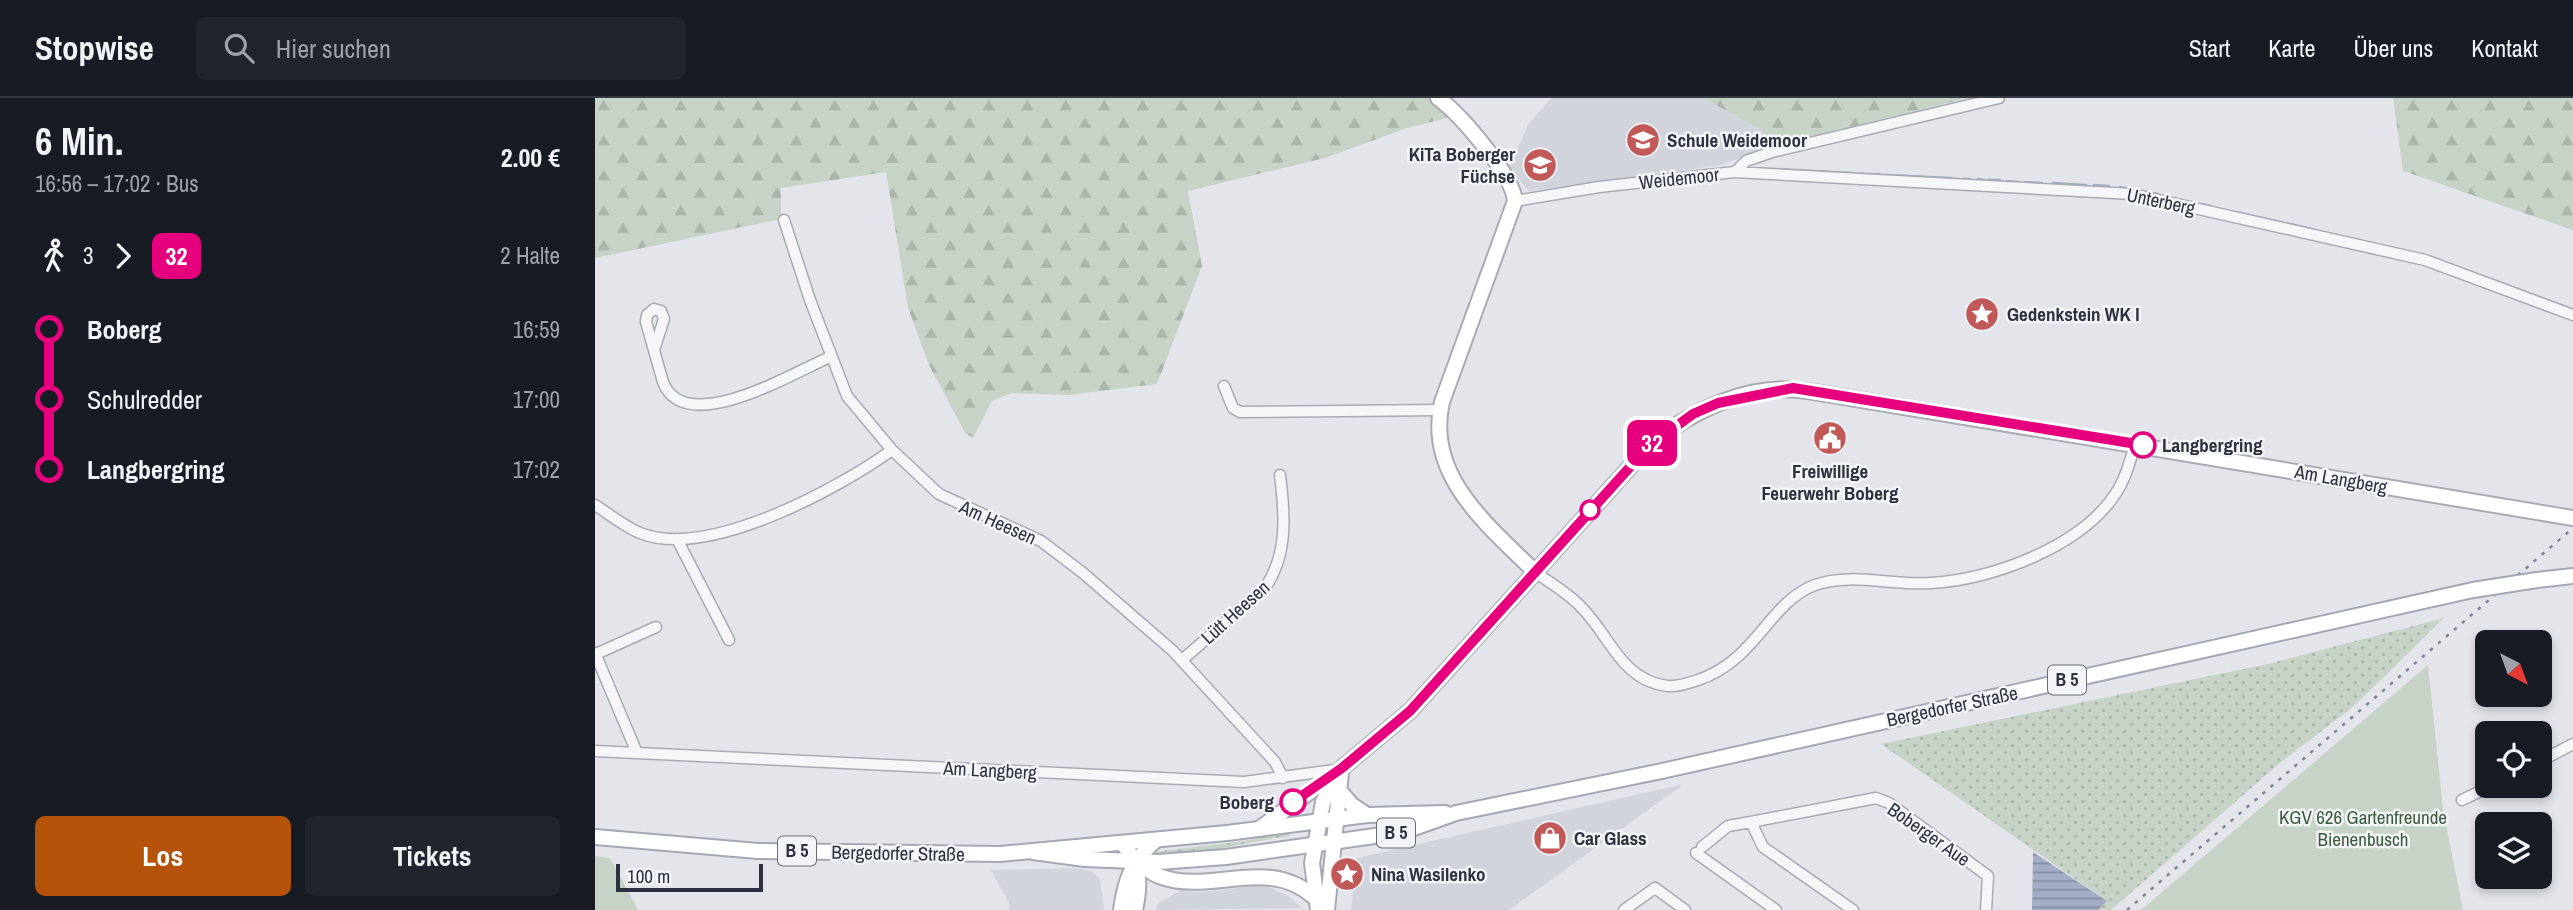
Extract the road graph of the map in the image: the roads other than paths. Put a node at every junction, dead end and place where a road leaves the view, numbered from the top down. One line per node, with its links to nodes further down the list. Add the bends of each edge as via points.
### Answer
1 (1438, 98): 4 (main road, via 1510,180)
2 (1999, 98): 3 (street, Weidemoor, via 1772,152 1747,161)
3 (1735, 172): 4 (street, Weidemoor); 6 (street, Unterberg, via 2131,194 2425,260)
4 (1514, 201): 10 (main road)
5 (784, 220): 8 (street, Am Heesen)
6 (2573, 315)
7 (654, 350): 8 (street, via 665,389 685,405 753,392)
8 (830, 356): 12 (street, Am Heesen, via 847,396)
9 (1224, 386): 10 (street, via 1233,408 1240,412)
10 (1440, 410): 17 (main road, via 1441,448 1459,490)
11 (2135, 444): 15 (main road, Am Langberg); 17 (main road, Am Langberg, via 1793,388 1732,398 1693,414 1648,447); 17 (street, via 2125,476 2107,505 2074,534 2045,551 1996,571 1933,583 1834,580 1815,585 1784,607 1741,657 1715,674 1683,685 1648,681 1628,669 1581,607)
12 (892, 450): 16 (street, via 802,504 760,520); 22 (street, Am Heesen, via 939,494 1052,548)
13 (1280, 475): 22 (street, Lütt Heesen, via 1283,551 1275,573 1265,588)
14 (595, 505): 16 (street, via 641,534)
15 (2568, 517)
16 (677, 539): 20 (street)
17 (1535, 572): 27 (main road, Am Langberg, via 1410,711)
18 (2573, 576): 32 (main road, Bergedorfer Straße / B 5, bridge, via 2473,590)
19 (656, 626): 21 (street)
20 (729, 640)
21 (595, 653): 25 (street)
22 (1182, 660): 28 (street, Am Heesen, via 1275,762)
23 (2573, 744): 26 (street)
24 (595, 751): 25 (street, Am Langberg)
25 (637, 753): 28 (street, Am Langberg, via 1235,782)
26 (2552, 755)
27 (1342, 768): 28 (street, Am Langberg); 29 (main road); 35 (main road, Am Langberg, via 1324,802); 37 (main road)
28 (1283, 778)
29 (1339, 790): 33 (main road); 34 (main road)
30 (2475, 794): 31 (street)
31 (2462, 800)
32 (1456, 813): 33 (main road, Bergedorfer Straße / B 5); 40 (main road, Bergedorfer Straße / B 5, via 1403,832)
33 (1367, 815): 34 (main road, Bergedorfer Straße / B 5)
34 (1336, 819): 35 (main road, Bergedorfer Straße / B 5); 40 (main road)
35 (1320, 821): 37 (main road, Bergedorfer Straße / B 5); 42 (main road, Am Langberg)
36 (1751, 822): 51 (street, Boberger Aue, via 1728,827 1699,850); 52 (street, via 1763,847); 53 (street, Boberger Aue, via 1877,798 1987,876)
37 (1259, 829): 39 (main road, Bergedorfer Straße / B 5)
38 (595, 837): 43 (main road, Bergedorfer Straße / B 5, via 758,851)
39 (1155, 841): 41 (main road, Bergedorfer Straße / B 5); 44 (main road)
40 (1333, 842): 42 (main road, Bergedorfer Straße / B 5); 48 (main road)
41 (1122, 843): 43 (main road, Bergedorfer Straße / B 5); 44 (main road)
42 (1315, 844): 44 (main road, Bergedorfer Straße / B 5, via 1226,857); 45 (main road, Am Langberg, via 1311,863)
43 (1033, 852): 44 (main road, Bergedorfer Straße / B 5)
44 (1136, 861): 45 (main road, via 1157,875 1185,881 1270,876 1299,886); 46 (main road, via 1126,878); 47 (main road)
45 (1316, 904)
46 (1121, 910)
47 (1135, 910)
48 (1327, 910)
49 (1624, 910): 50 (street, via 1655,888)
50 (1685, 910)
51 (1776, 910)
52 (1853, 910)
53 (1986, 910)

